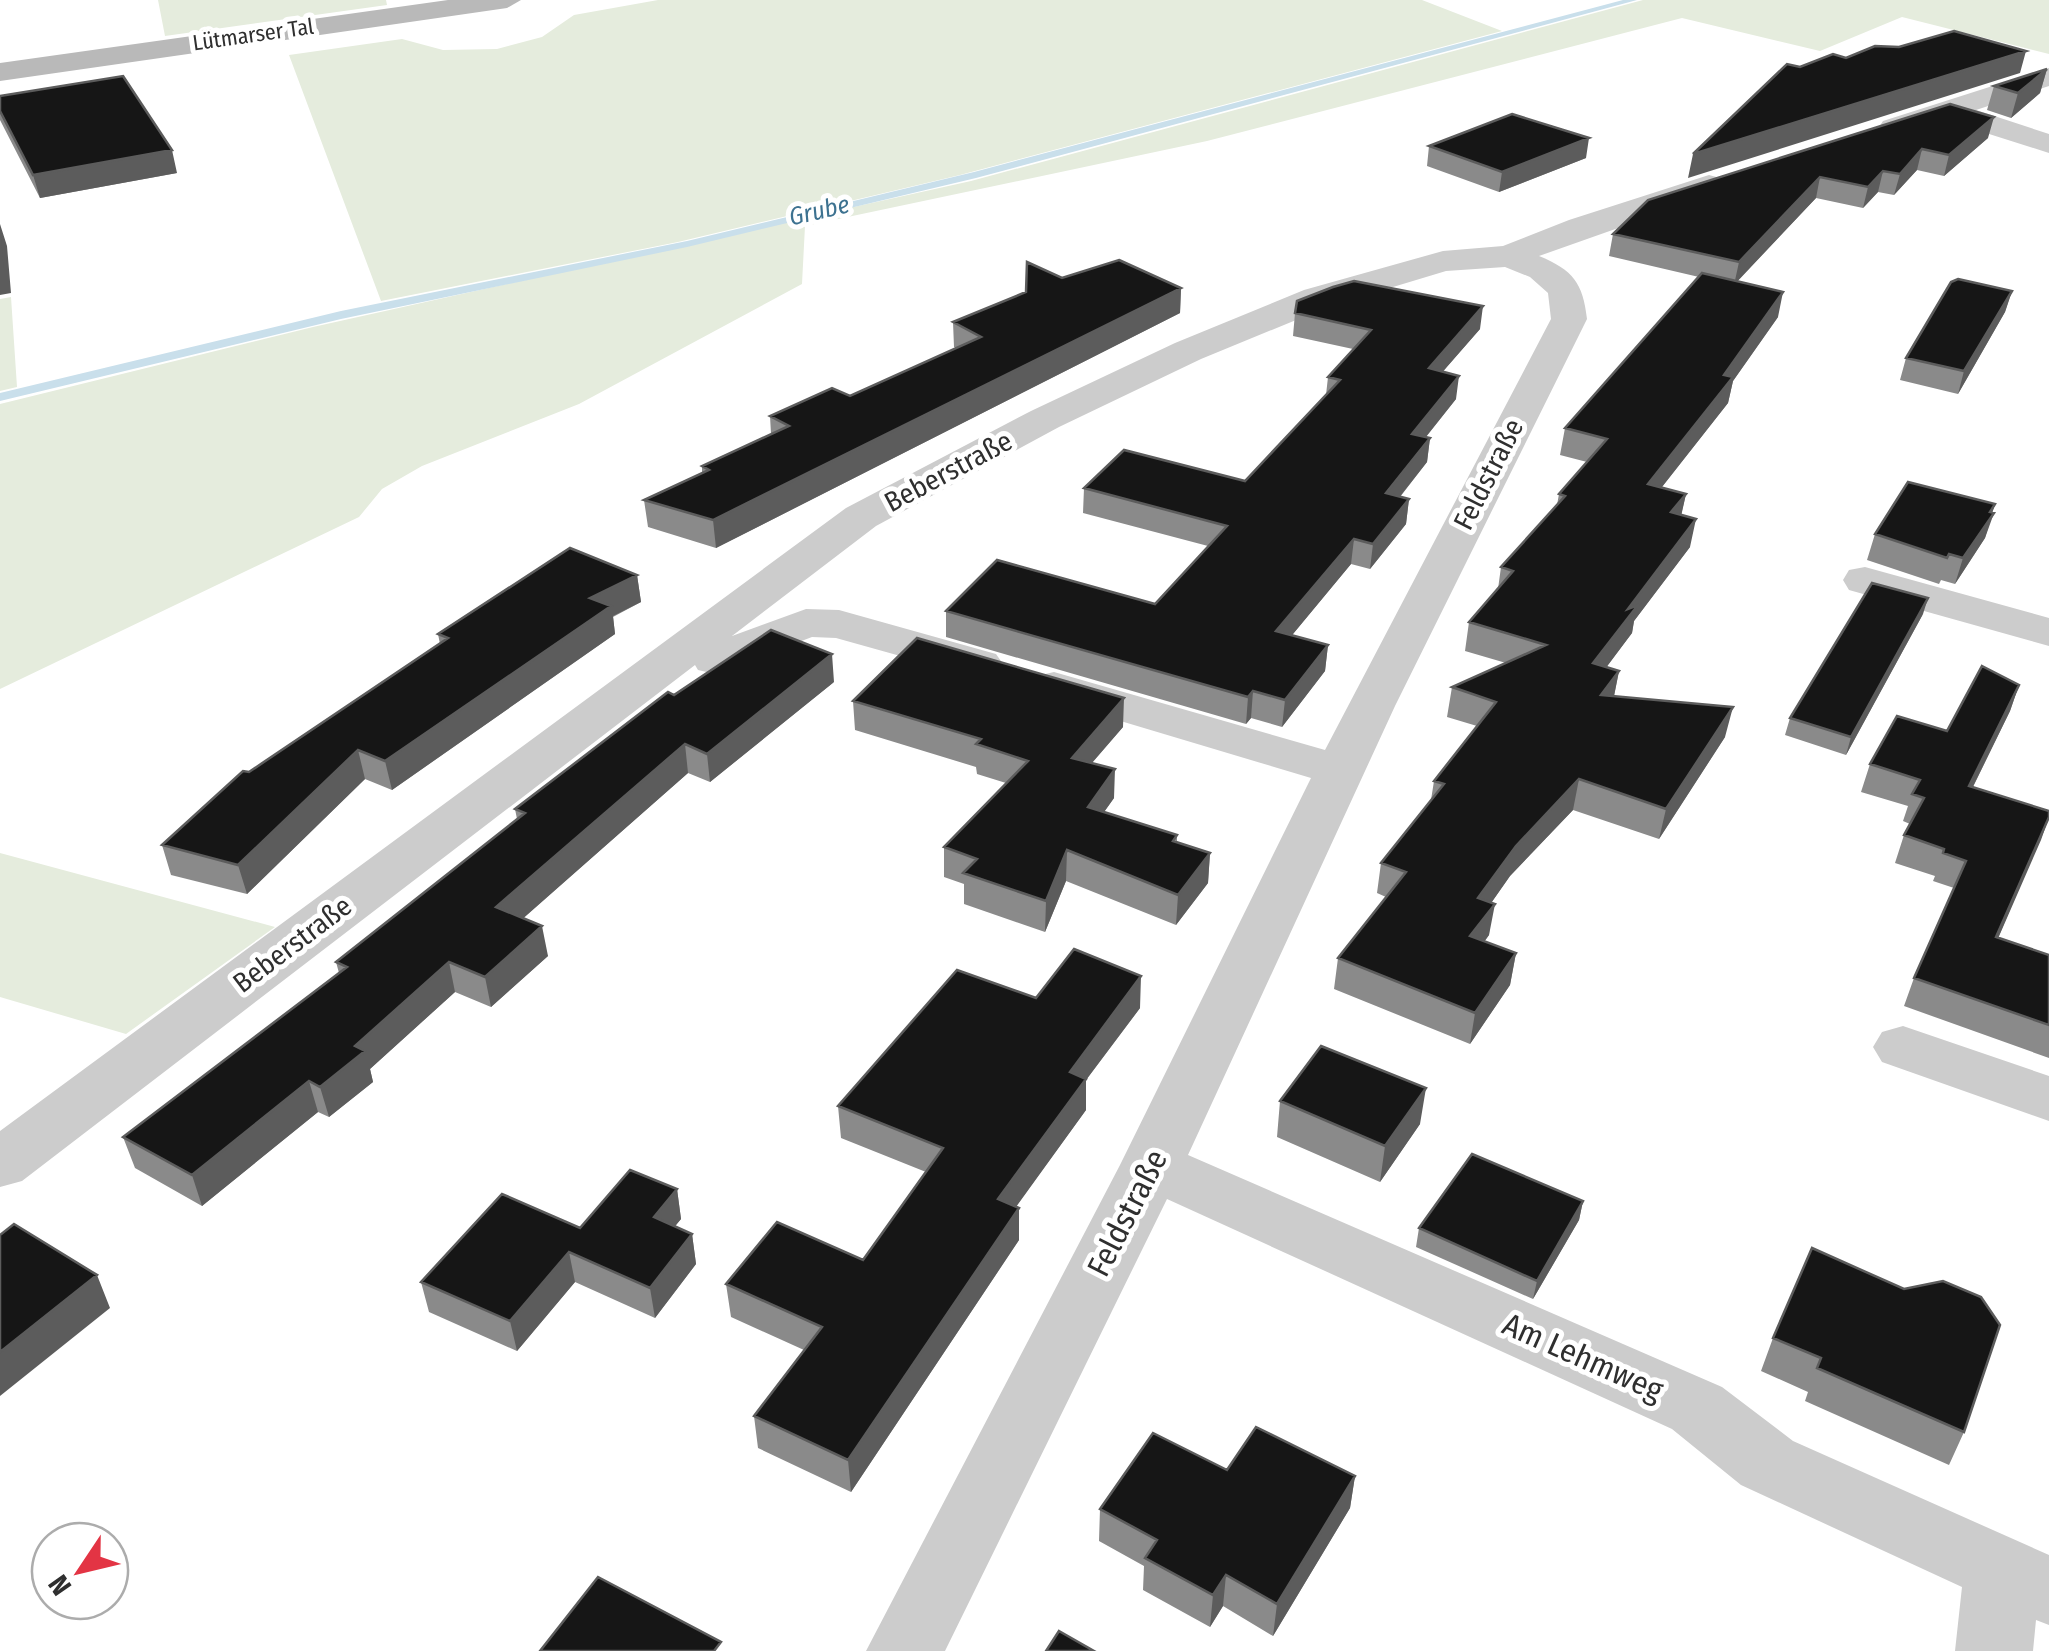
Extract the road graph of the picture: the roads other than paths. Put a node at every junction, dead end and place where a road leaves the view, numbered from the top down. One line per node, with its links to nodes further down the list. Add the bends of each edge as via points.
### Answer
1 (507, 0): 2 (main road, Lütmarser Tal)
2 (0, 72)
3 (2049, 77): 4 (street)
4 (1947, 111): 5 (street); 6 (street)
5 (1852, 140)
6 (2049, 144)
7 (1739, 176): 8 (street, Beberstraße)
8 (1508, 256): 11 (street, Beberstraße, via 1443,260 1317,298 1045,419 861,517); 12 (street, Feldstraße, via 1542,270 1566,290 1569,319)
9 (1864, 580): 10 (street)
10 (2049, 632)
11 (662, 664): 12 (street, via 708,662 806,623 839,624); 15 (street, Beberstraße)
12 (1340, 771): 16 (street, Feldstraße)
13 (1903, 1047): 14 (street)
14 (2049, 1098)
15 (0, 1164)
16 (1152, 1165): 17 (street, Am Lehmweg, via 1697,1408 1767,1463); 18 (street, Feldstraße)
17 (2025, 1580): 19 (street, Am Lehmweg)
18 (905, 1651)
19 (1994, 1651)

